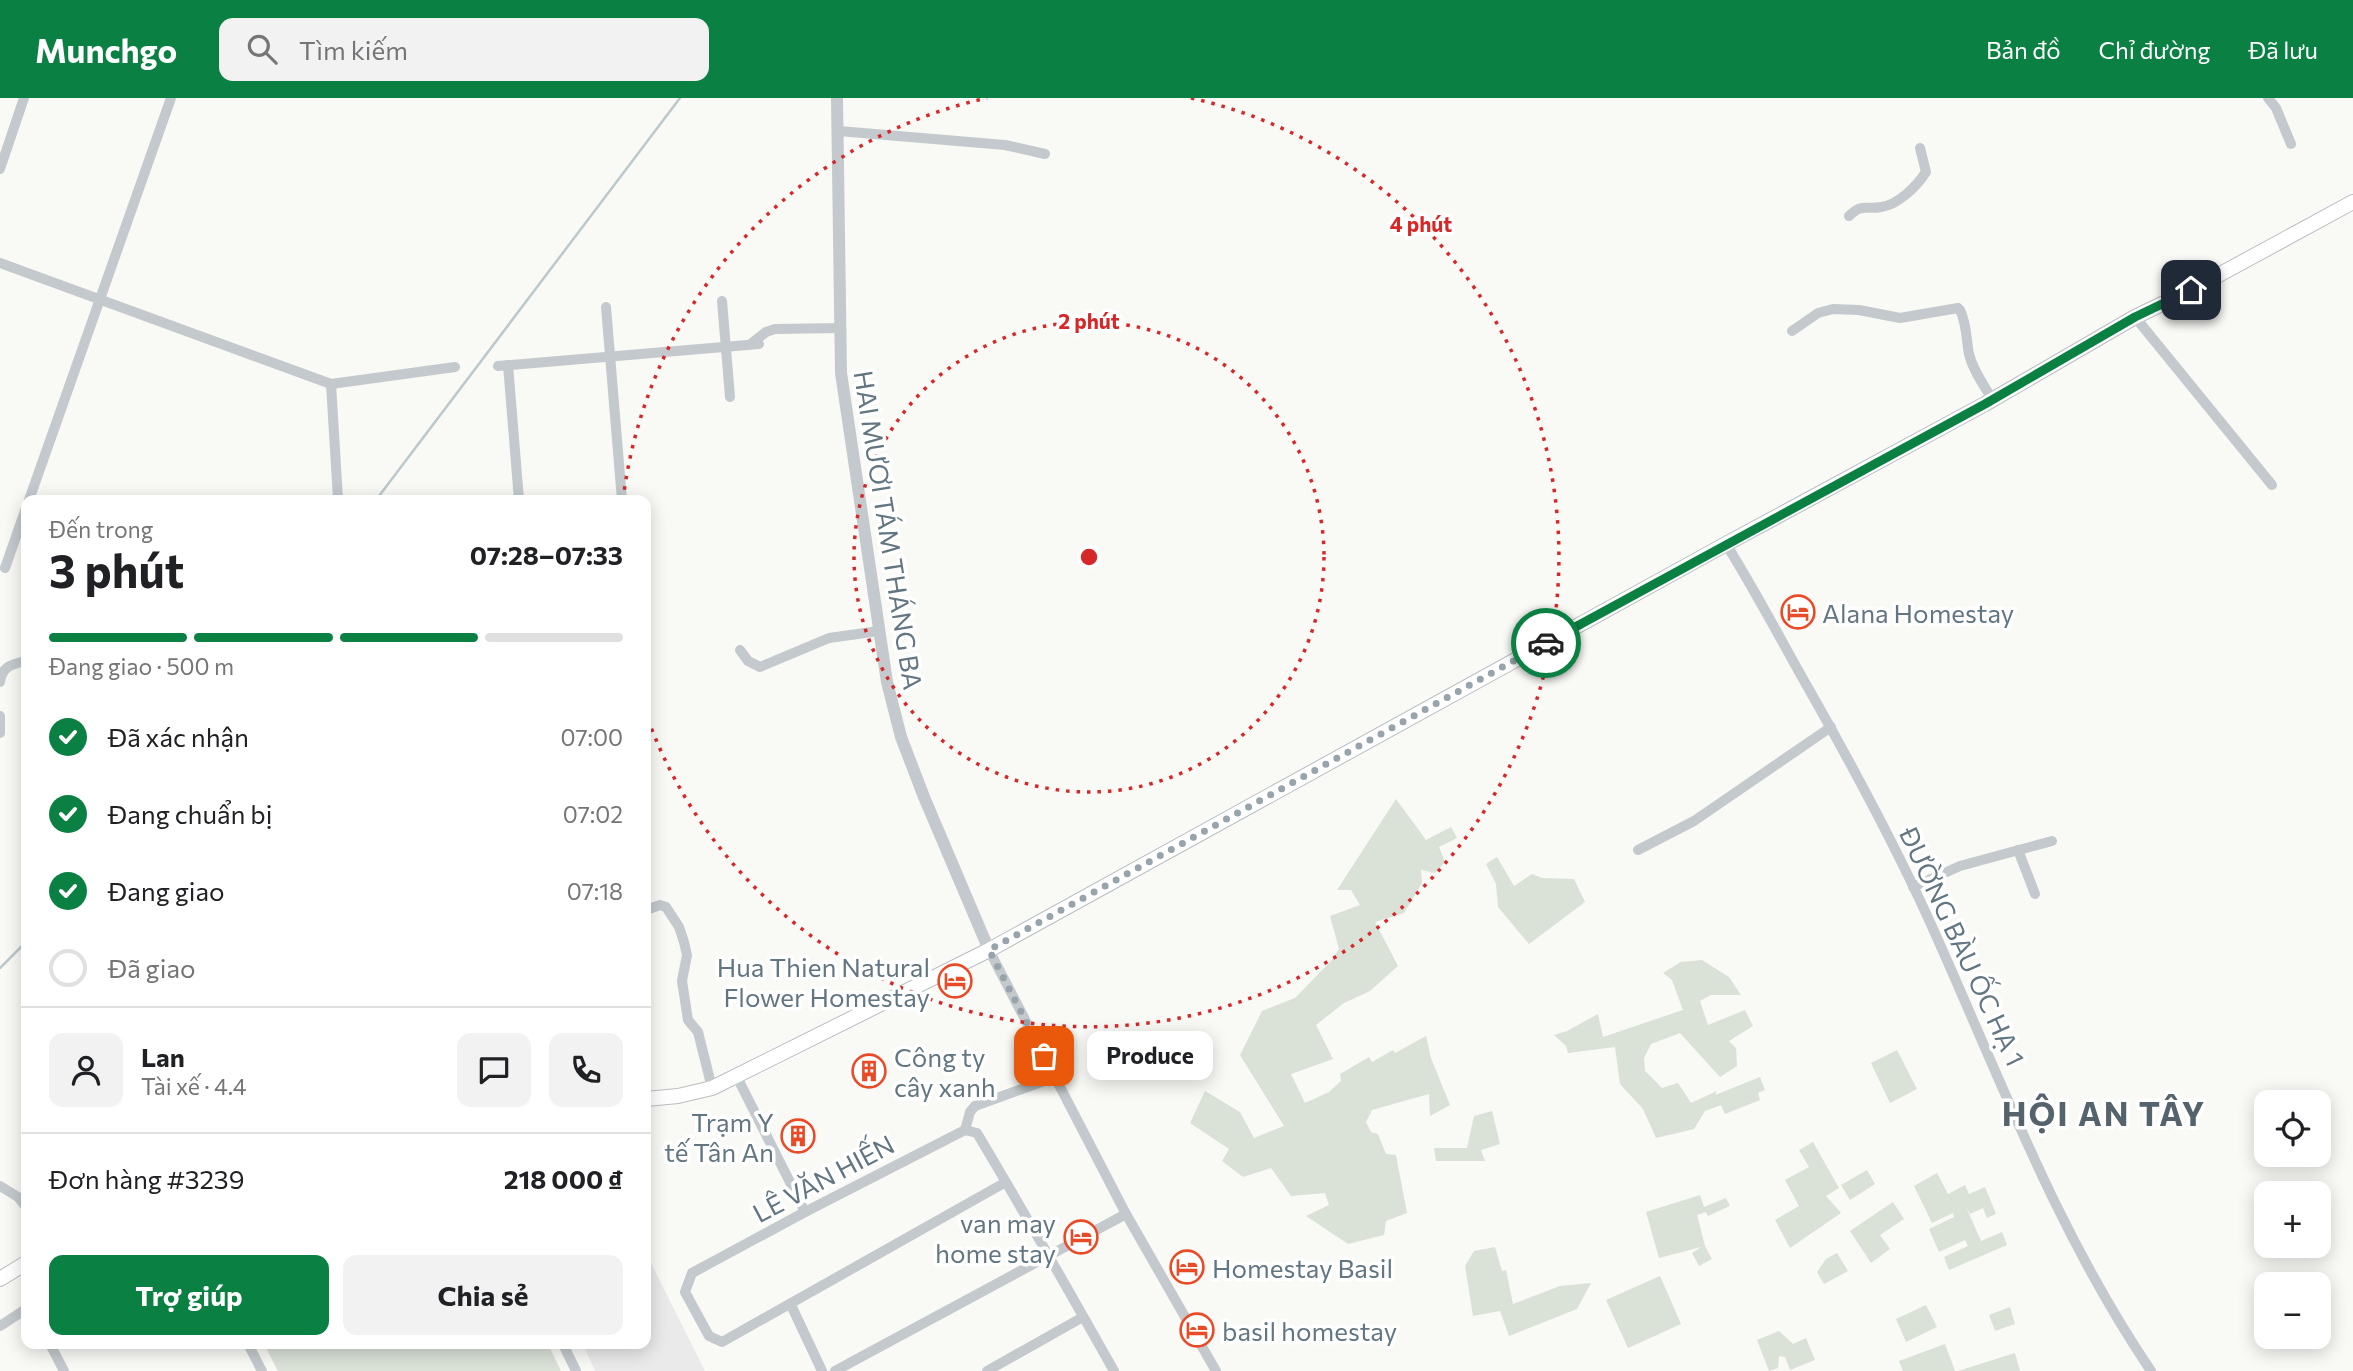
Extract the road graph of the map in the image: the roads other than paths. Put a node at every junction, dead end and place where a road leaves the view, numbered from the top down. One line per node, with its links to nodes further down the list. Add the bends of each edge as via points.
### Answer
1 (24, 98): 9 (street)
2 (171, 98): 13 (street)
3 (837, 98): 5 (street, HAI MƯƠI TÁM THÁNG BA)
4 (2268, 98): 6 (street)
5 (839, 131): 8 (street, via 1005,145); 17 (street, HAI MƯƠI TÁM THÁNG BA)
6 (2291, 144)
7 (1920, 148): 11 (street, via 1926,172 1906,194 1885,207 1860,207)
8 (1045, 154)
9 (0, 169)
10 (2353, 202): 16 (main road)
11 (1849, 216)
12 (0, 263): 13 (street)
13 (101, 301): 22 (street); 26 (street)
14 (722, 301): 19 (street)
15 (606, 307): 20 (street)
16 (2135, 317): 24 (main road); 25 (street)
17 (841, 328): 19 (street, via 775,329 754,344); 33 (street, HAI MƯƠI TÁM THÁNG BA, via 841,373)
18 (1792, 331): 24 (street, via 1818,313 1833,309 1893,318 1959,309 1972,362)
19 (726, 347): 20 (street); 23 (street)
20 (610, 356): 28 (street, via 503,365); 29 (street)
21 (456, 367): 22 (street)
22 (331, 384): 27 (street)
23 (730, 397)
24 (1992, 399): 31 (main road)
25 (2272, 485)
26 (31, 495)
27 (338, 495)
28 (518, 495)
29 (622, 495)
30 (21, 522): 32 (street)
31 (1726, 544): 38 (street, ĐƯỜNG BÀU ỐC HẠ 1); 46 (main road)
32 (5, 568)
33 (879, 631): 34 (street, via 829,638 760,667); 46 (street, HAI MƯƠI TÁM THÁNG BA, via 901,737)
34 (740, 650)
35 (21, 662): 36 (street, via 6,667)
36 (0, 682)
37 (0, 716): 39 (street)
38 (1831, 727): 41 (street, via 1694,821); 43 (street, ĐƯỜNG BÀU ỐC HẠ 1)
39 (0, 733)
40 (2052, 842): 42 (street)
41 (1638, 850)
42 (2018, 850): 43 (street, via 1960,866); 44 (street)
43 (1913, 887): 75 (street, ĐƯỜNG BÀU ỐC HẠ 1, via 2056,1210 2099,1290)
44 (2035, 894)
45 (651, 908): 49 (street, via 666,907 681,934 687,955 682,981 688,1020 698,1032)
46 (989, 950): 47 (main road); 48 (street)
47 (737, 1077): 49 (main road); 55 (street)
48 (1055, 1077): 51 (street, via 975,1106); 56 (street)
49 (712, 1088): 50 (main road)
50 (651, 1099)
51 (965, 1130): 52 (street, via 977,1133); 55 (street, LÊ VĂN HIẾN)
52 (1006, 1182): 57 (street); 60 (street)
53 (0, 1186): 54 (street)
54 (21, 1201)
55 (805, 1212): 60 (street, LÊ VĂN HIẾN, via 692,1273 685,1292 709,1336 722,1342)
56 (1126, 1214): 57 (street); 74 (street)
57 (1050, 1255): 62 (street); 71 (street)
58 (21, 1266): 59 (main road)
59 (0, 1279)
60 (791, 1305): 70 (street)
61 (21, 1312): 63 (street)
62 (1083, 1317): 72 (street); 73 (street)
63 (0, 1326)
64 (53, 1349): 67 (street)
65 (251, 1349): 68 (street)
66 (565, 1349): 69 (street)
67 (64, 1371)
68 (262, 1371)
69 (576, 1371)
70 (822, 1371)
71 (835, 1371)
72 (987, 1371)
73 (1114, 1371)
74 (1216, 1371)
75 (2151, 1371)

